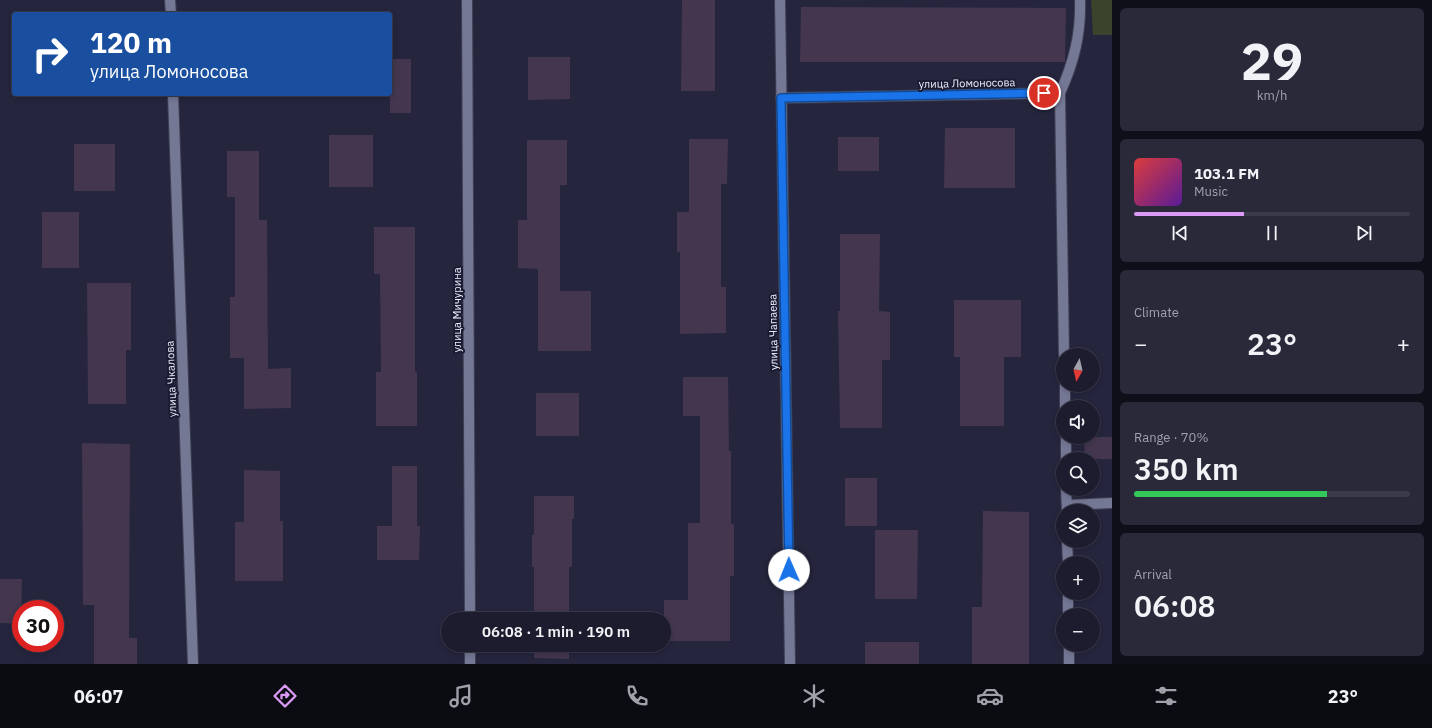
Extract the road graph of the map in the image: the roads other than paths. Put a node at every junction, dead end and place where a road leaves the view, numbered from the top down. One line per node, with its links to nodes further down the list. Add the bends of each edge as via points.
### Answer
1 (170, 0): 5 (street)
2 (467, 0): 12 (street, улица Мичурина)
3 (780, 0): 8 (street, улица Чапаева)
4 (1080, 0): 6 (street, via 1076,51)
5 (171, 12)
6 (1060, 93): 8 (street, улица Ломоносова); 9 (street)
7 (173, 96): 15 (street, улица Чкалова)
8 (781, 98): 17 (street, улица Чапаева)
9 (1064, 348)
10 (1112, 503): 11 (street)
11 (1100, 504)
12 (470, 612)
13 (470, 652): 16 (street)
14 (1069, 652): 18 (street)
15 (193, 664)
16 (470, 664)
17 (790, 664)
18 (1069, 664)

